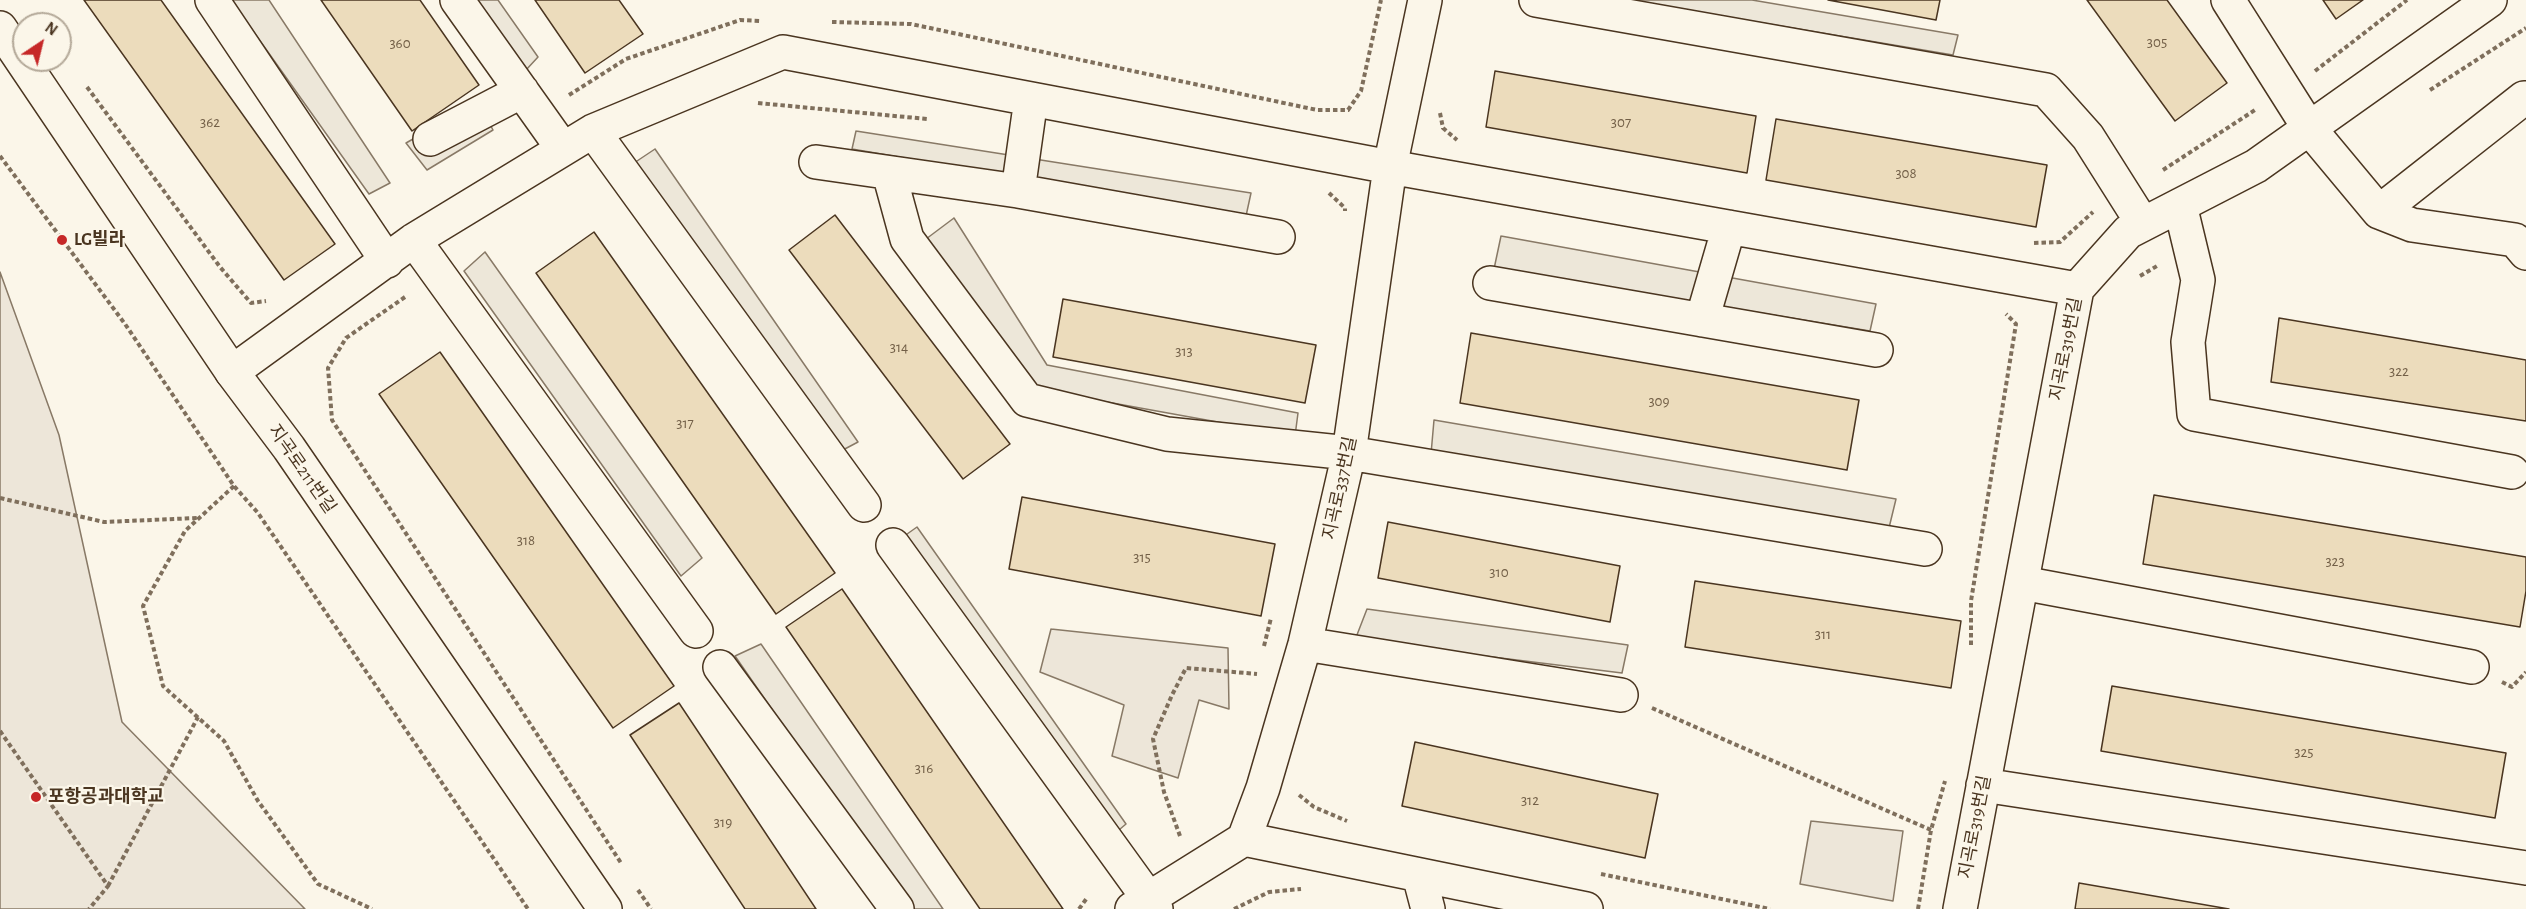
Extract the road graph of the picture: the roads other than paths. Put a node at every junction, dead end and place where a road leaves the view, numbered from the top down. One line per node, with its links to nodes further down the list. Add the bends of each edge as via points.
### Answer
1 (212, 0): 26 (street)
2 (457, 0): 8 (street)
3 (1425, 0): 16 (street, 지곡로337번길)
4 (1536, 0): 21 (street, via 2046,90 2088,137)
5 (2228, 0): 11 (street)
6 (2488, 1): 11 (street, 지곡로319번길)
7 (0, 28): 31 (street, 지곡로211번길)
8 (522, 91): 13 (street); 14 (street)
9 (2524, 98): 20 (street)
10 (1031, 99): 12 (street, via 783,52); 16 (street); 18 (street)
11 (2309, 128): 19 (street, 지곡로319번길, via 2256,166); 20 (street)
12 (593, 131): 14 (street); 34 (street)
13 (430, 139)
14 (563, 149): 24 (street)
15 (816, 162): 17 (street)
16 (1390, 167): 22 (street); 32 (street, 지곡로337번길)
17 (889, 173): 18 (street); 32 (street, via 907,239 1027,400 1167,434)
18 (1018, 191): 23 (street)
19 (2180, 205): 21 (street, 지곡로319번길); 33 (street, via 2198,280 2188,342 2194,414)
20 (2379, 212): 25 (street, via 2412,225 2515,240)
21 (2143, 224): 28 (street, 지곡로319번길, via 2128,232)
22 (1729, 227): 28 (street); 29 (street)
23 (1278, 237)
24 (414, 240): 26 (street); 38 (street)
25 (2526, 253)
26 (387, 261): 31 (street)
27 (1490, 284): 29 (street)
28 (2077, 289): 37 (street, 지곡로319번길)
29 (1702, 320): 30 (street)
30 (1876, 350)
31 (232, 372): 48 (street, 지곡로211번길, via 289,448)
32 (1349, 453): 36 (street); 39 (street, 지곡로337번길)
33 (2512, 472)
34 (864, 505)
35 (893, 544): 47 (street)
36 (1925, 549)
37 (2022, 583): 41 (street); 43 (street, 지곡로319번길)
38 (696, 631)
39 (1305, 644): 42 (street); 44 (street, 지곡로337번길)
40 (720, 667): 49 (street)
41 (2472, 668)
42 (1621, 695)
43 (1983, 785): 45 (street); 52 (street, 지곡로319번길)
44 (1244, 839): 46 (street); 47 (street)
45 (2526, 868)
46 (1419, 875): 50 (street); 51 (street)
47 (1146, 905)
48 (605, 909)
49 (897, 909)
50 (1428, 909)
51 (1586, 909)
52 (1960, 909)

